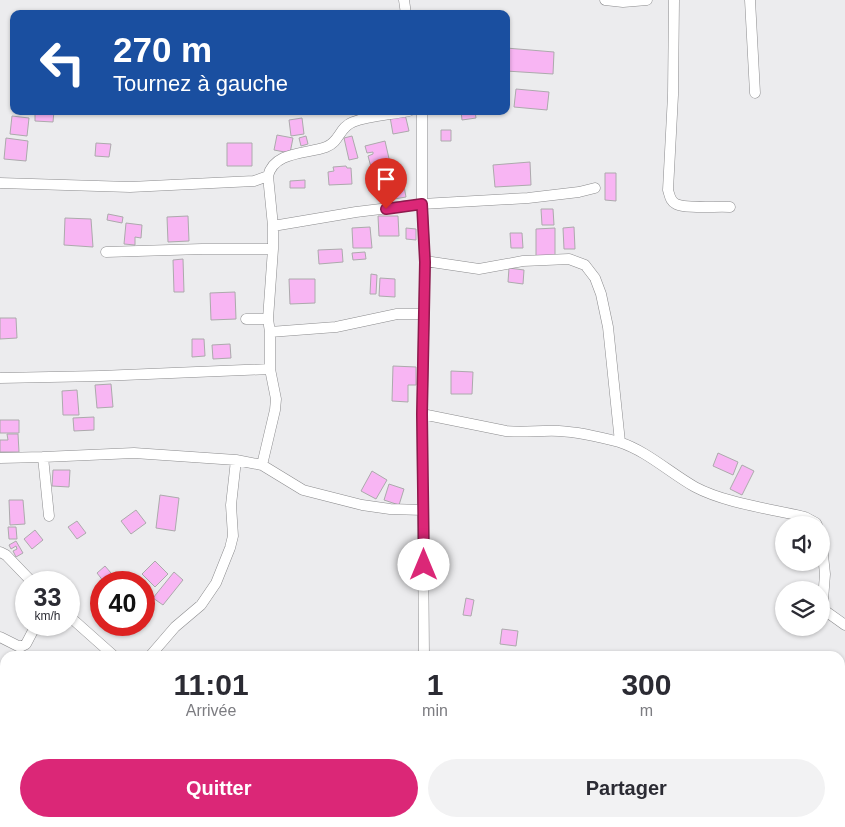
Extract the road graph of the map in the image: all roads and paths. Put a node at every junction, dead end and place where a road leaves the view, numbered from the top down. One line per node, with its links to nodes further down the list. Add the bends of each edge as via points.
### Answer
1 (605, 0): 2 (street)
2 (646, 0)
3 (674, 0): 12 (street, via 670,198 675,204 684,206)
4 (750, 0): 5 (street)
5 (755, 92)
6 (389, 115): 8 (street, via 353,122 344,127 332,145 279,160)
7 (422, 115): 11 (street)
8 (268, 176): 9 (street, via 254,180 149,186); 13 (street)
9 (0, 183)
10 (596, 188): 11 (street, via 528,198)
11 (422, 204): 13 (street); 16 (street)
12 (730, 207)
13 (273, 226): 14 (street)
14 (273, 249): 15 (street); 19 (street)
15 (106, 252)
16 (425, 262): 17 (street); 24 (street, via 479,269 523,261 569,259 585,265 601,294 608,327)
17 (424, 314): 20 (street, via 396,314 336,327); 23 (street)
18 (246, 319): 19 (street)
19 (268, 319): 20 (street)
20 (270, 332): 21 (street)
21 (270, 369): 22 (street); 28 (street, via 276,399)
22 (0, 378)
23 (422, 414): 24 (street, via 518,433 576,432); 29 (street)
24 (620, 442): 31 (street, via 696,487 720,497)
25 (43, 457): 26 (street); 27 (street, via 134,453); 30 (street)
26 (0, 458)
27 (236, 460): 28 (street); 40 (street, via 231,506 233,536 216,583 201,605 175,626)
28 (262, 465): 29 (street, via 303,490 362,505)
29 (423, 510): 41 (street)
30 (49, 516)
31 (801, 516)
32 (0, 552): 33 (street)
33 (21, 571)
34 (826, 571): 35 (street, via 824,610)
35 (845, 625)
36 (80, 626): 39 (street)
37 (30, 636): 38 (street, via 20,647)
38 (0, 637)
39 (108, 651)
40 (154, 651)
41 (424, 651)

